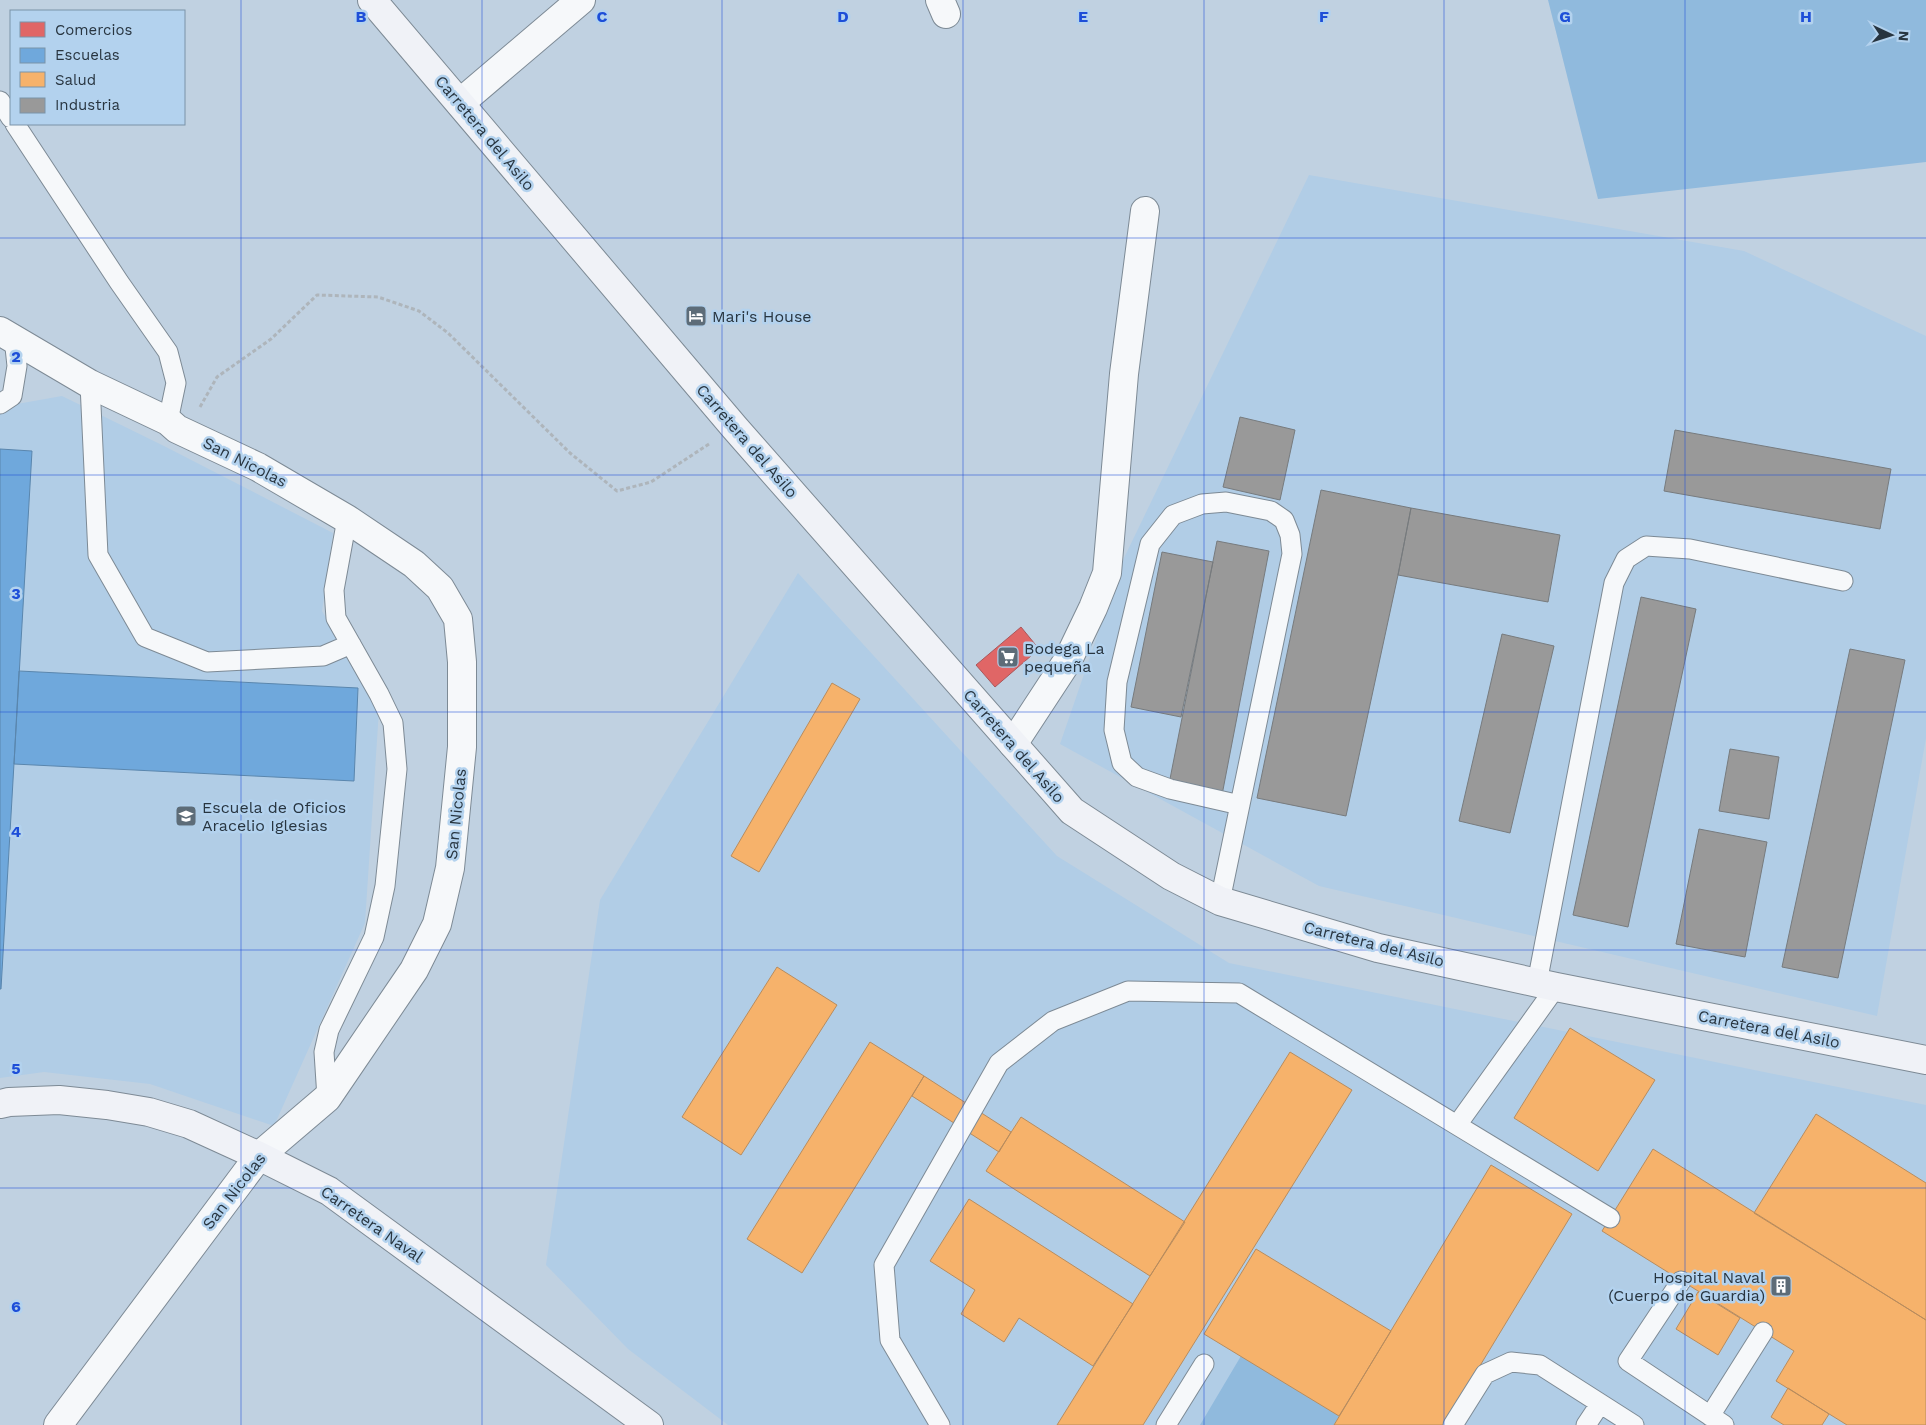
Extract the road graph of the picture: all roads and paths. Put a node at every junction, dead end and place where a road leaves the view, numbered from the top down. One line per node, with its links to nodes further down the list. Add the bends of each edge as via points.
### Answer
1 (372, 0): 4 (street, Carretera del Asilo)
2 (581, 0): 4 (street)
3 (0, 101): 5 (lane)
4 (460, 103): 12 (street, Carretera del Asilo)
5 (10, 116)
6 (16, 125): 11 (lane, via 168,352 176,383)
7 (1145, 211): 16 (street, via 1124,374 1106,574 1068,660)
8 (7, 335): 9 (street, San Nicolas); 10 (lane, via 17,366 12,396)
9 (90, 384): 11 (street, San Nicolas); 15 (lane, via 98,555 145,637 207,662 323,656)
10 (0, 404)
11 (176, 427): 12 (path, via 217,376 271,339 317,295 378,297 419,311 448,333 570,452 617,491 652,482); 13 (street, San Nicolas, via 258,467)
12 (735, 428): 16 (street, Carretera del Asilo)
13 (347, 519): 15 (lane, via 334,590 336,618); 21 (street, San Nicolas, via 414,564 440,588 458,619 462,662 462,747 450,868 437,924 414,970)
14 (1843, 581): 19 (lane, via 1690,549 1646,546 1626,559 1614,583)
15 (351, 644): 21 (lane, via 393,723 397,769 385,886 374,937 329,1030 324,1052)
16 (1012, 744): 18 (street, Carretera del Asilo, via 1072,811 1171,876)
17 (1240, 805): 17 (lane, via 1292,554 1290,534 1284,520 1271,511 1226,502 1202,504 1172,515 1150,544 1117,682 1114,730 1122,762 1137,777); 18 (lane)
18 (1220, 901): 19 (street, Carretera del Asilo, via 1378,948)
19 (1547, 985): 20 (street, Carretera del Asilo); 23 (lane)
20 (1926, 1060)
21 (327, 1098): 24 (street, San Nicolas)
22 (0, 1104): 24 (street, Carretera Naval, via 59,1100 149,1112 189,1124)
23 (1457, 1125): 25 (lane); 33 (lane, via 1239,993 1128,991 1053,1021 1000,1063 884,1265 890,1340)
24 (259, 1156): 31 (street, San Nicolas); 32 (street, Carretera Naval, via 329,1191)
25 (1610, 1218)
26 (1680, 1281): 30 (lane, via 1628,1361)
27 (1763, 1332): 30 (lane)
28 (1204, 1364): 34 (lane)
29 (1600, 1404): 35 (lane, via 1540,1365 1511,1362 1485,1374); 36 (lane); 37 (lane)
30 (1717, 1420)
31 (58, 1425)
32 (649, 1425)
33 (940, 1425)
34 (1166, 1425)
35 (1453, 1425)
36 (1586, 1425)
37 (1634, 1425)

